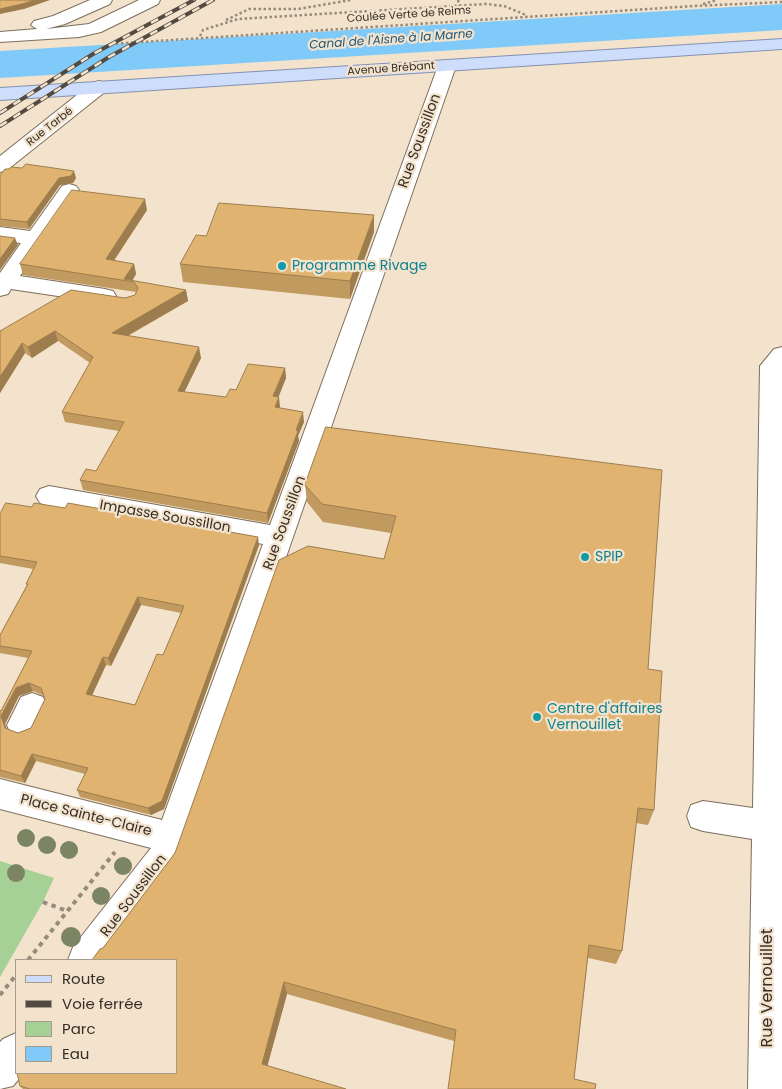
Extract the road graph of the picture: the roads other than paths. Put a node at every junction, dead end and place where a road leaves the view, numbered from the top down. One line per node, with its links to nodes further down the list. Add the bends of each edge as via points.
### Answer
1 (104, 0): 3 (street, via 59,20 26,28)
2 (152, 0): 4 (street, via 95,28 79,32)
3 (0, 29)
4 (0, 37)
5 (782, 44): 6 (main road, Avenue Brébant)
6 (447, 66): 7 (main road, Avenue Brébant); 19 (street, Rue Soussillon)
7 (99, 87): 8 (main road, Avenue Brébant); 9 (street, Rue Tarbé)
8 (0, 94)
9 (0, 166)
10 (69, 190): 12 (street)
11 (0, 234): 12 (street)
12 (34, 238): 13 (street)
13 (3, 285): 14 (street)
14 (128, 299)
15 (782, 355): 16 (street, Rue Vernouillet, via 772,366)
16 (777, 449): 17 (street, Rue Vernouillet)
17 (777, 493): 20 (street, Rue Vernouillet)
18 (49, 496): 19 (street, Impasse Soussillon)
19 (280, 537): 24 (street, Rue Soussillon)
20 (777, 648): 23 (street, Rue Vernouillet)
21 (0, 794): 24 (street, Place Sainte-Claire)
22 (703, 816): 23 (street)
23 (769, 826): 28 (street, Rue Vernouillet)
24 (172, 838): 25 (street, Rue Soussillon, via 166,855)
25 (87, 959)
26 (15, 1053): 27 (street)
27 (0, 1073)
28 (767, 1089)

